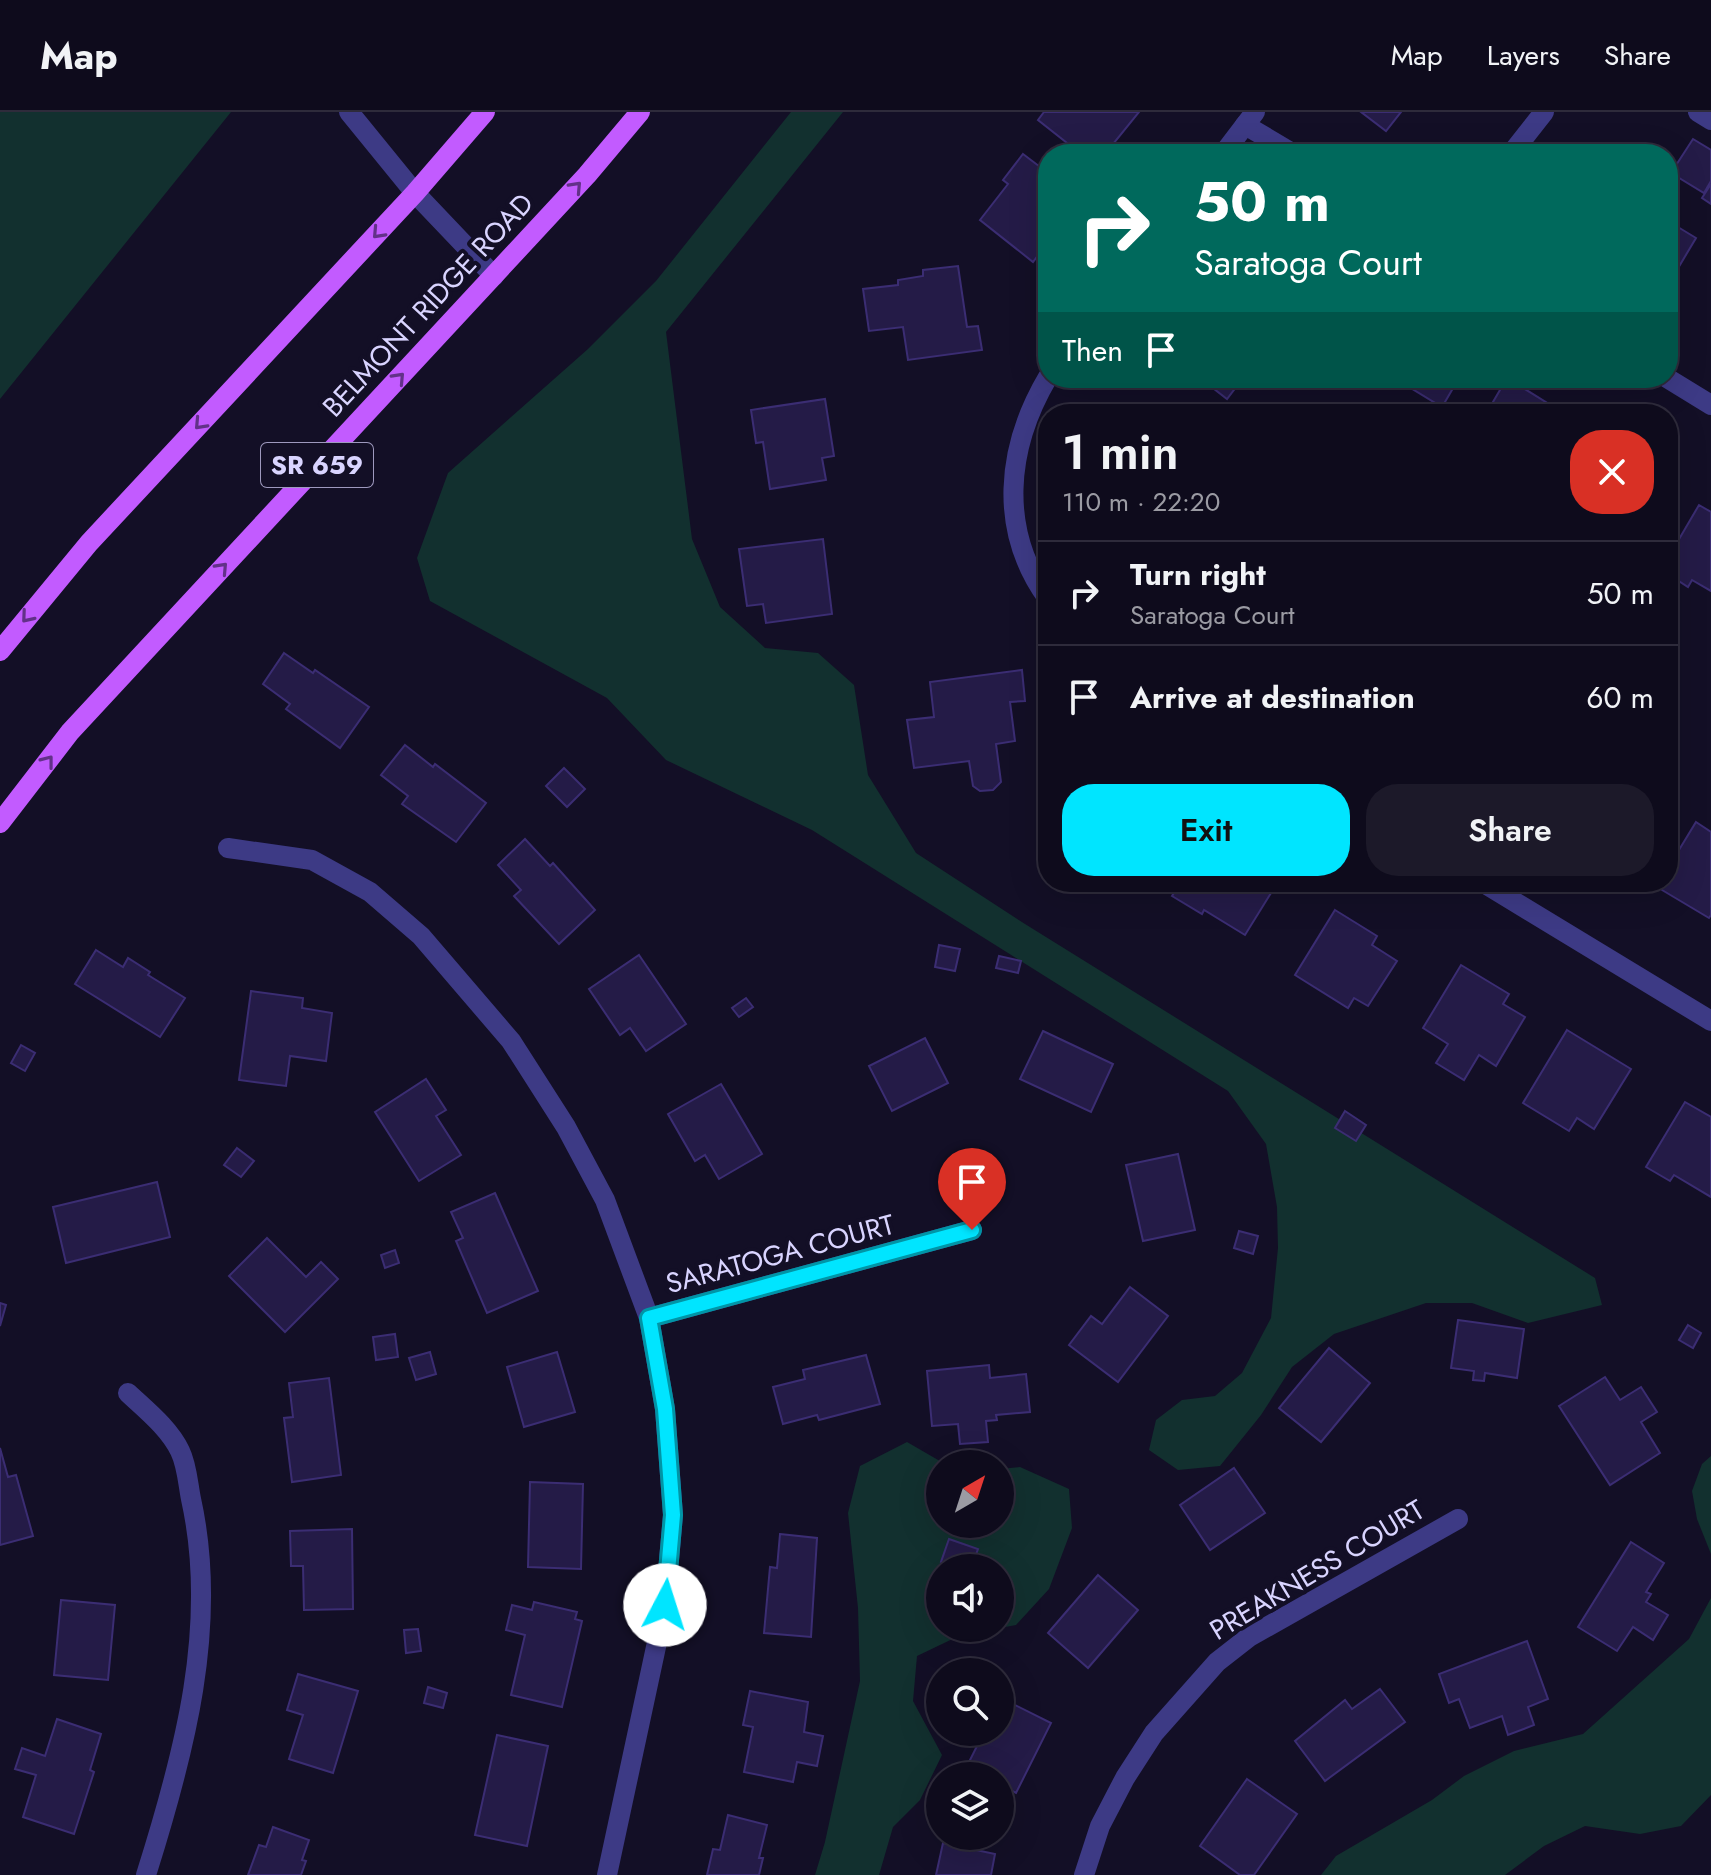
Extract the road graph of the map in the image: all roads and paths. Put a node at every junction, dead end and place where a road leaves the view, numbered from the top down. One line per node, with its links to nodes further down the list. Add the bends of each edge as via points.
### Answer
1 (349, 112): 11 (street)
2 (485, 112): 11 (main road)
3 (640, 112): 12 (main road, BELMONT RIDGE ROAD / SR 659, one-way to 3)
4 (1544, 112): 10 (street)
5 (1698, 112): 7 (street)
6 (1250, 119): 8 (street); 9 (street)
7 (1711, 120)
8 (1231, 144)
9 (1281, 144)
10 (1519, 144)
11 (415, 193): 12 (street); 17 (main road, one-way to 17, via 89,543)
12 (494, 276): 18 (main road, BELMONT RIDGE ROAD / SR 659, one-way to 12, via 70,732)
13 (1678, 385): 15 (street)
14 (1042, 388): 16 (street, via 1019,441 1013,492 1020,543)
15 (1711, 405)
16 (1038, 581)
17 (0, 651)
18 (0, 823)
19 (228, 848): 23 (street, via 312,860 370,892 421,936 511,1041 566,1127 605,1200)
20 (1498, 892): 21 (street)
21 (1711, 1021)
22 (972, 1230): 23 (street, SARATOGA COURT)
23 (649, 1318): 27 (street, via 665,1409 673,1515 665,1605)
24 (128, 1393): 26 (street, via 159,1422 181,1453 198,1528 197,1657 186,1733)
25 (1458, 1519): 28 (street, PREAKNESS COURT, via 1249,1637 1217,1662 1154,1733 1125,1778 1100,1826)
26 (146, 1875)
27 (607, 1875)
28 (1084, 1875)

